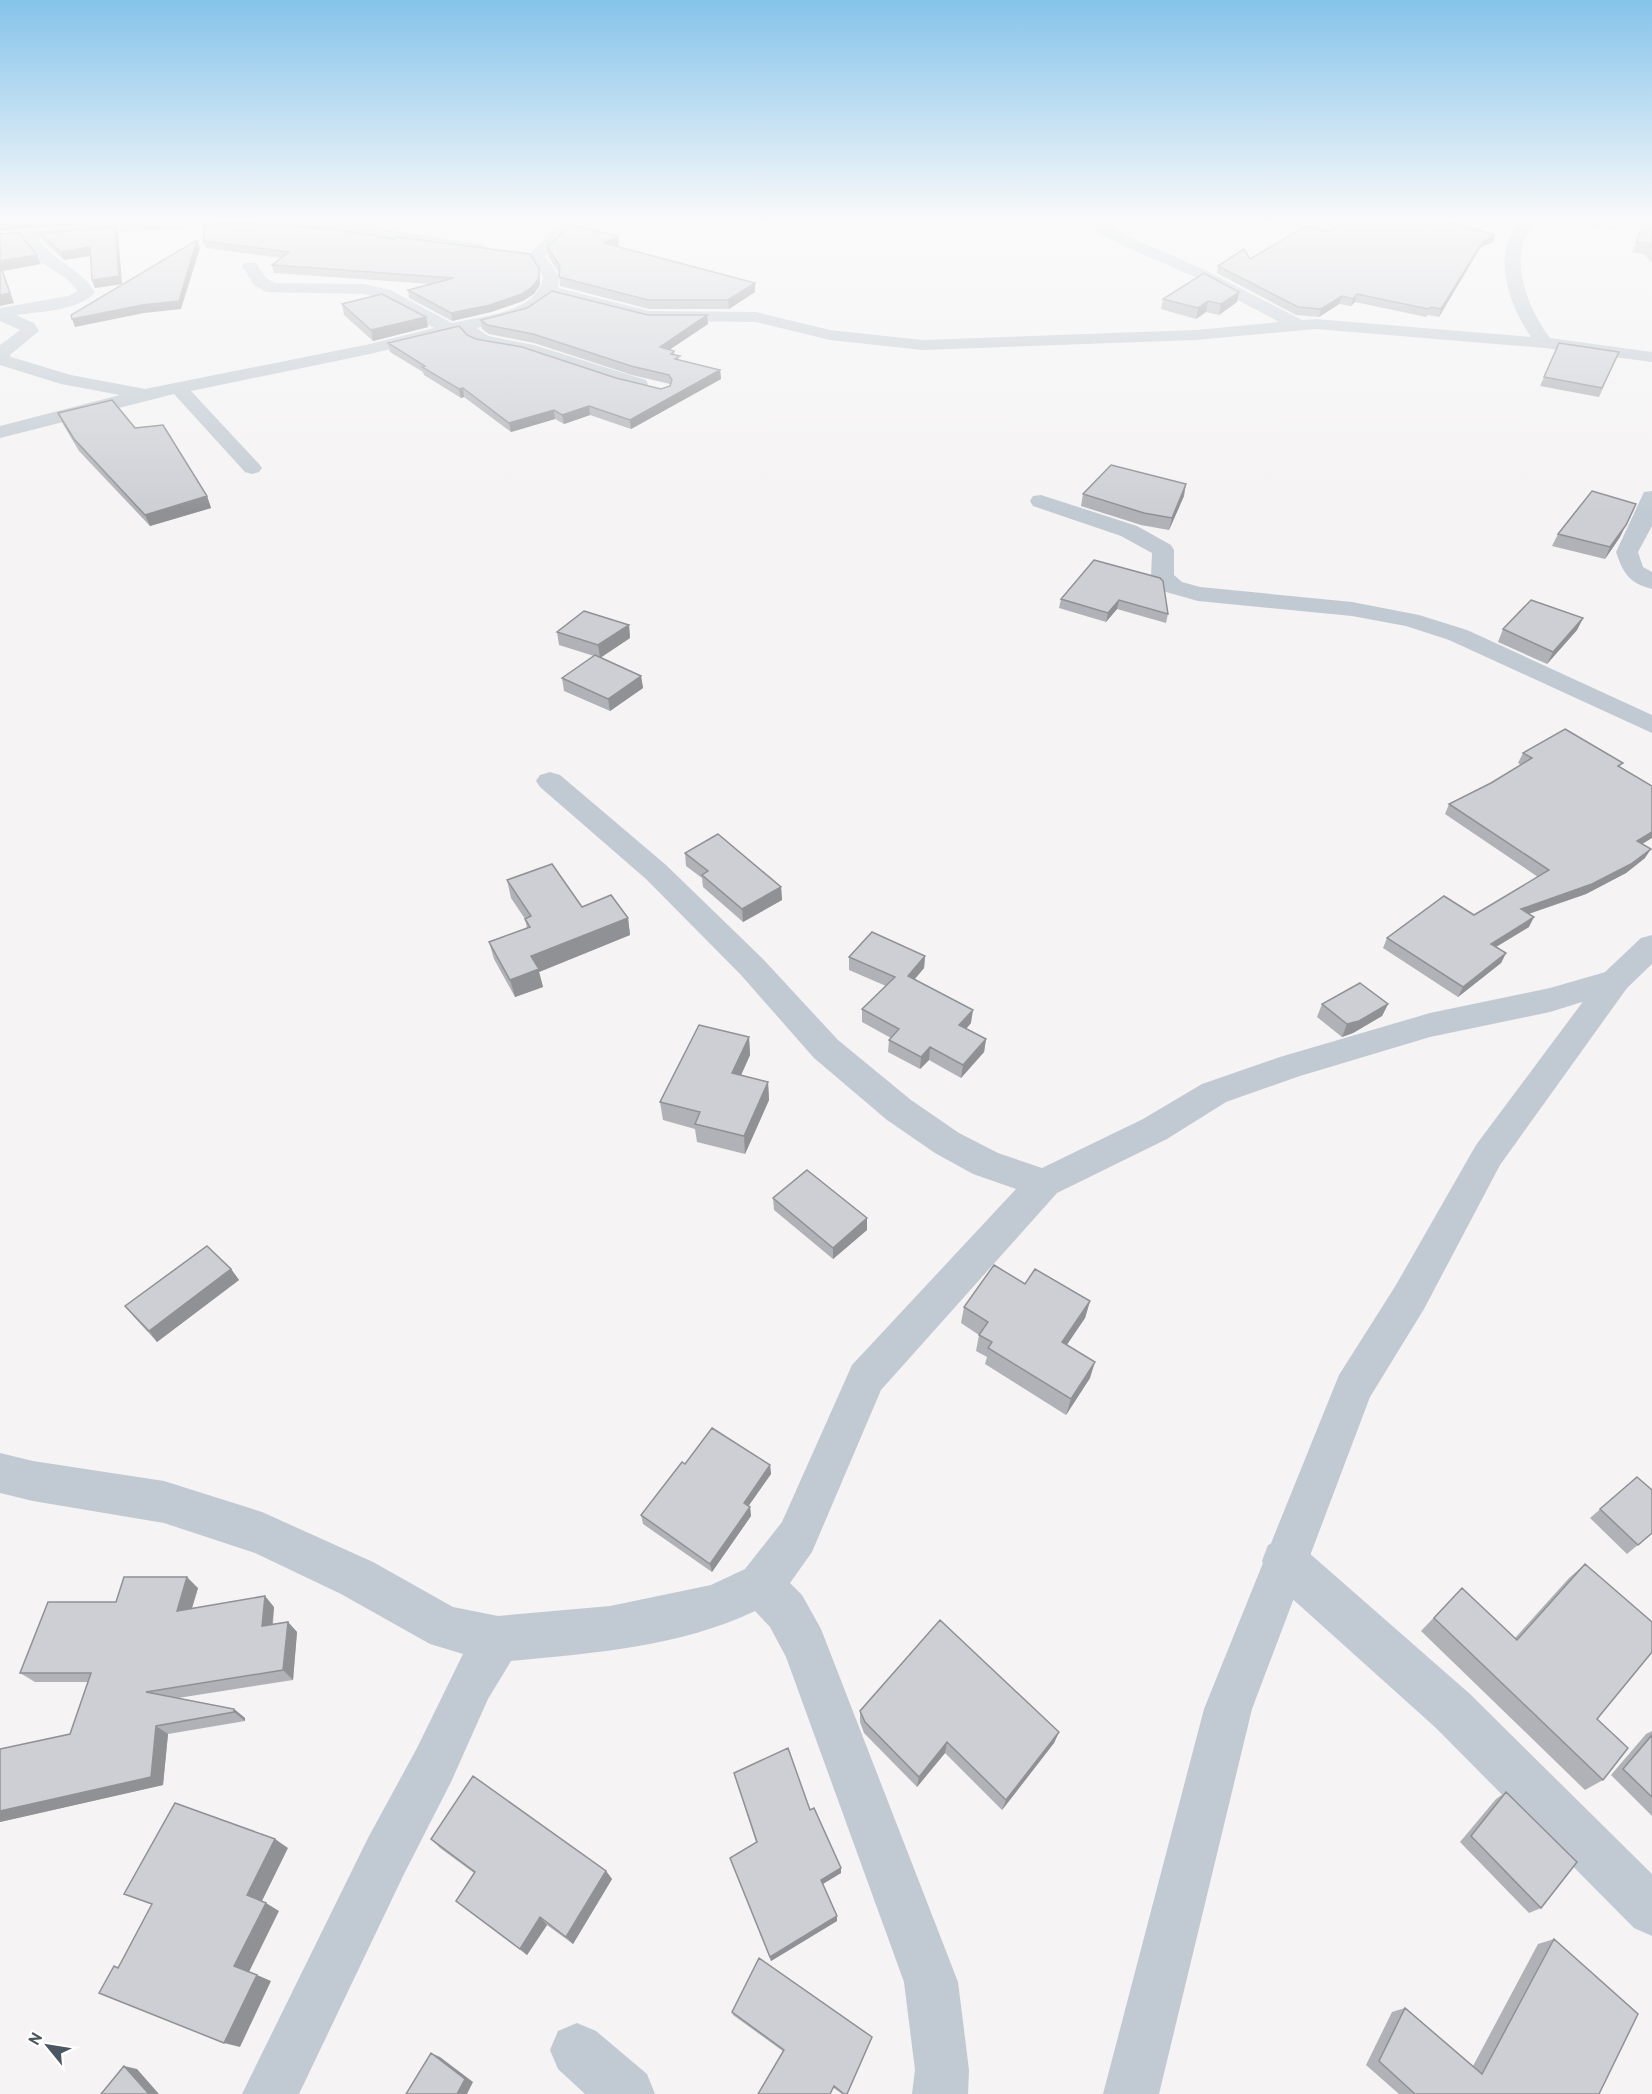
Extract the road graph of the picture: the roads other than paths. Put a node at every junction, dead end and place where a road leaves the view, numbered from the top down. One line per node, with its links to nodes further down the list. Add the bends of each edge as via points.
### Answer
1 (4, 316): 13 (street, via 28,327 30,332 1,353 2,360 68,380)
2 (432, 316): 8 (street)
3 (499, 316): 8 (street)
4 (648, 316): 7 (street, via 756,317 830,335 923,345 1196,335)
5 (1280, 316): 7 (street)
6 (1527, 316): 9 (street)
7 (1296, 324): 9 (street)
8 (457, 327): 11 (street); 12 (street, via 484,341 528,349)
9 (1544, 342): 10 (street)
10 (1652, 357)
11 (179, 388): 13 (street); 15 (street)
12 (654, 388)
13 (147, 394): 14 (street)
14 (0, 432)
15 (252, 468)
16 (1652, 497): 18 (street, via 1627,552 1634,570)
17 (1041, 501): 19 (street, via 1129,531 1163,550 1162,577 1174,587 1198,594 1352,609 1411,620 1458,635)
18 (1652, 582)
19 (1652, 725)
20 (550, 781): 23 (street, via 656,872 752,967 826,1049 899,1110 986,1164)
21 (1652, 946): 22 (street)
22 (1616, 980): 23 (street, via 1550,1000 1430,1024 1280,1070 1214,1094 1155,1129); 25 (street, via 1488,1155 1410,1298 1353,1388)
23 (1044, 1183): 26 (street, via 866,1378 797,1537)
24 (0, 1473): 27 (street, via 164,1502 262,1534 357,1578 446,1628)
25 (1284, 1561): 28 (street, via 1453,1711); 33 (street, via 1228,1709)
26 (761, 1585): 27 (street, via 714,1607 610,1629); 32 (street, via 786,1611 805,1645 931,1982 942,2070)
27 (498, 1639): 30 (street, via 472,1683)
28 (1652, 1910)
29 (577, 2050): 31 (street)
30 (270, 2094)
31 (627, 2094)
32 (940, 2094)
33 (1131, 2094)

